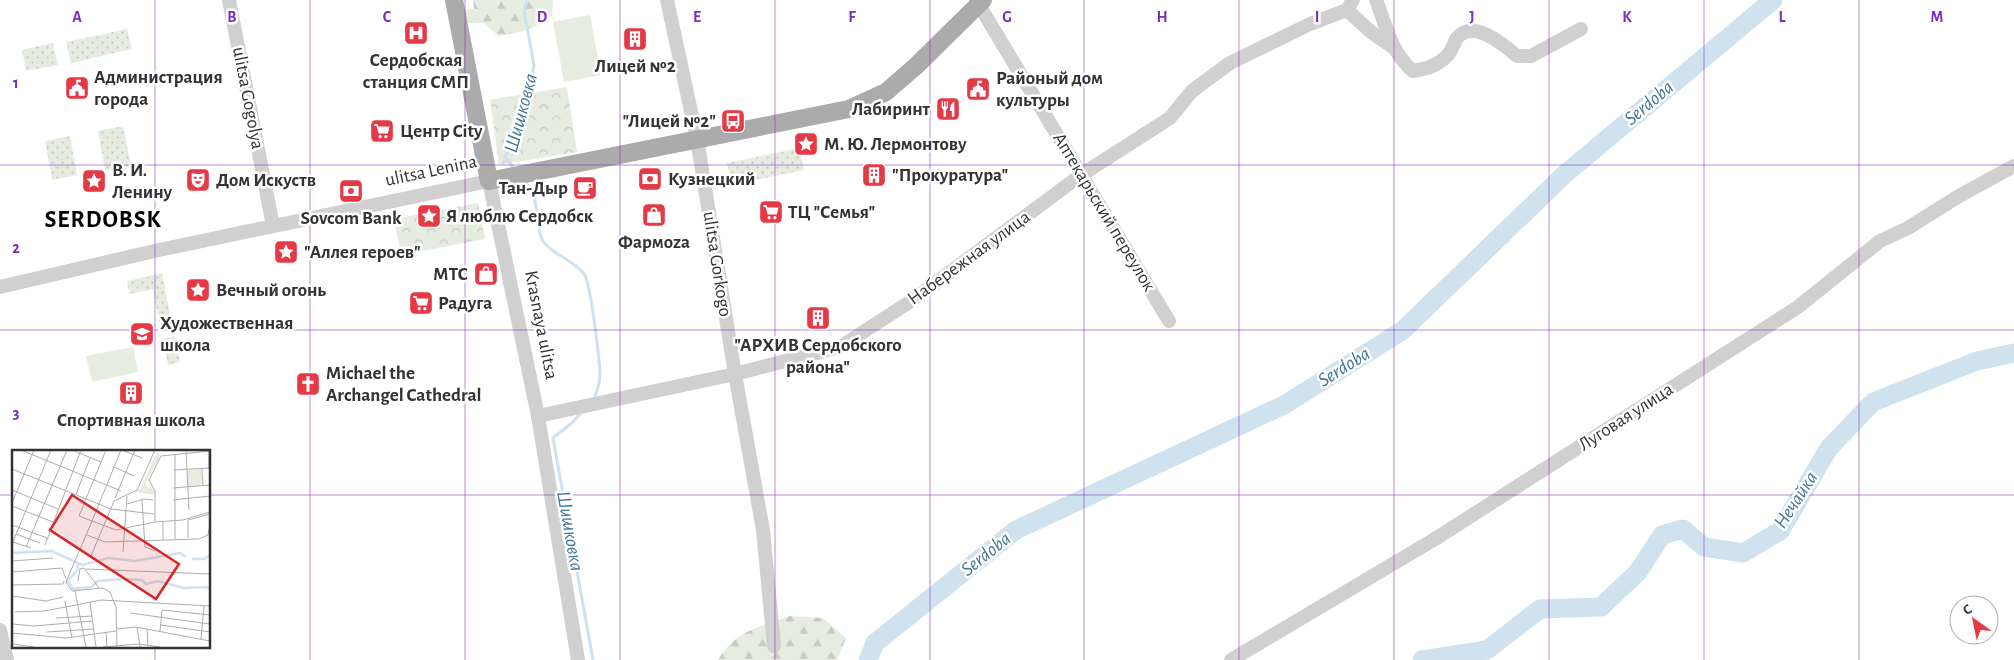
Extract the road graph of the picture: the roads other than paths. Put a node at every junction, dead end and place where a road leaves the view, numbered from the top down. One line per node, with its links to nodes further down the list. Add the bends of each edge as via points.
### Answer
1 (229, 0): 13 (street, ulitsa Gogolya)
2 (454, 0): 12 (main road, Krasnaya ulitsa)
3 (667, 0): 9 (street, ulitsa Gorkogo)
4 (1376, 0): 8 (street)
5 (979, 1): 9 (main road, ulitsa Lenina, via 886,92 849,109); 11 (street, Аптекарьский переулок)
6 (1350, 5): 8 (street, via 1371,32); 11 (street, Набережная улица, via 1230,63 1192,91 1170,118)
7 (1581, 30): 8 (street, via 1532,56 1517,56 1500,41 1480,32 1467,32 1458,37 1449,53 1431,68 1413,71)
8 (1394, 48)
9 (697, 139): 12 (main road, ulitsa Lenina); 16 (street, ulitsa Gorkogo)
10 (2014, 166): 22 (street, Луговая улица, via 1880,241 1798,308 1435,539)
11 (1081, 175): 15 (street, Аптекарьский переулок); 16 (street, Набережная улица, via 912,301 840,347)
12 (490, 181): 13 (street, ulitsa Lenina); 17 (street, Krasnaya ulitsa)
13 (273, 226): 14 (street, ulitsa Lenina)
14 (0, 287)
15 (1169, 321)
16 (735, 374): 17 (street, Набережная улица); 19 (street, ulitsa Gorkogo, via 763,530)
17 (538, 416): 21 (street, Krasnaya ulitsa)
18 (0, 630): 20 (street)
19 (774, 646)
20 (7, 660)
21 (578, 660)
22 (1231, 660)

